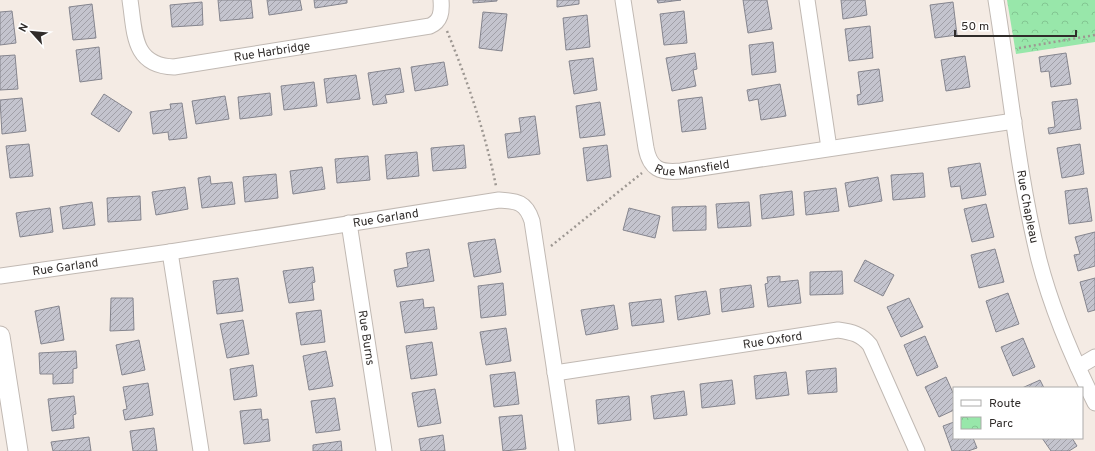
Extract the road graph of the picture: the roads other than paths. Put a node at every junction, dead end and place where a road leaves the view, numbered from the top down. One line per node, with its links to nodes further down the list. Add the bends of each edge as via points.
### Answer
1 (130, 0): 2 (street, Rue Harbridge, via 136,42 142,54 162,67 419,29 437,23 441,16)
2 (441, 0)
3 (623, 0): 7 (street, Rue Mansfield, via 646,148 652,165 669,173 681,172)
4 (807, 0): 7 (street)
5 (996, 0): 6 (street, Rue Chapleau)
6 (1014, 120): 7 (street, Rue Mansfield); 13 (street, Rue Chapleau, via 1039,260 1065,338)
7 (830, 148)
8 (349, 223): 9 (street, Rue Garland); 14 (street, Rue Garland, via 498,200 522,204 529,212 538,256); 18 (street, Rue Burns)
9 (170, 252): 10 (street, Rue Garland); 17 (street)
10 (0, 276)
11 (0, 336): 16 (street)
12 (1095, 357): 13 (street)
13 (1078, 367): 15 (street, Rue Chapleau)
14 (555, 373): 19 (street, Rue Garland); 20 (street, Rue Oxford, via 838,330 851,332 862,336 870,345)
15 (1095, 403)
16 (18, 451)
17 (201, 451)
18 (384, 451)
19 (567, 451)
20 (917, 451)

